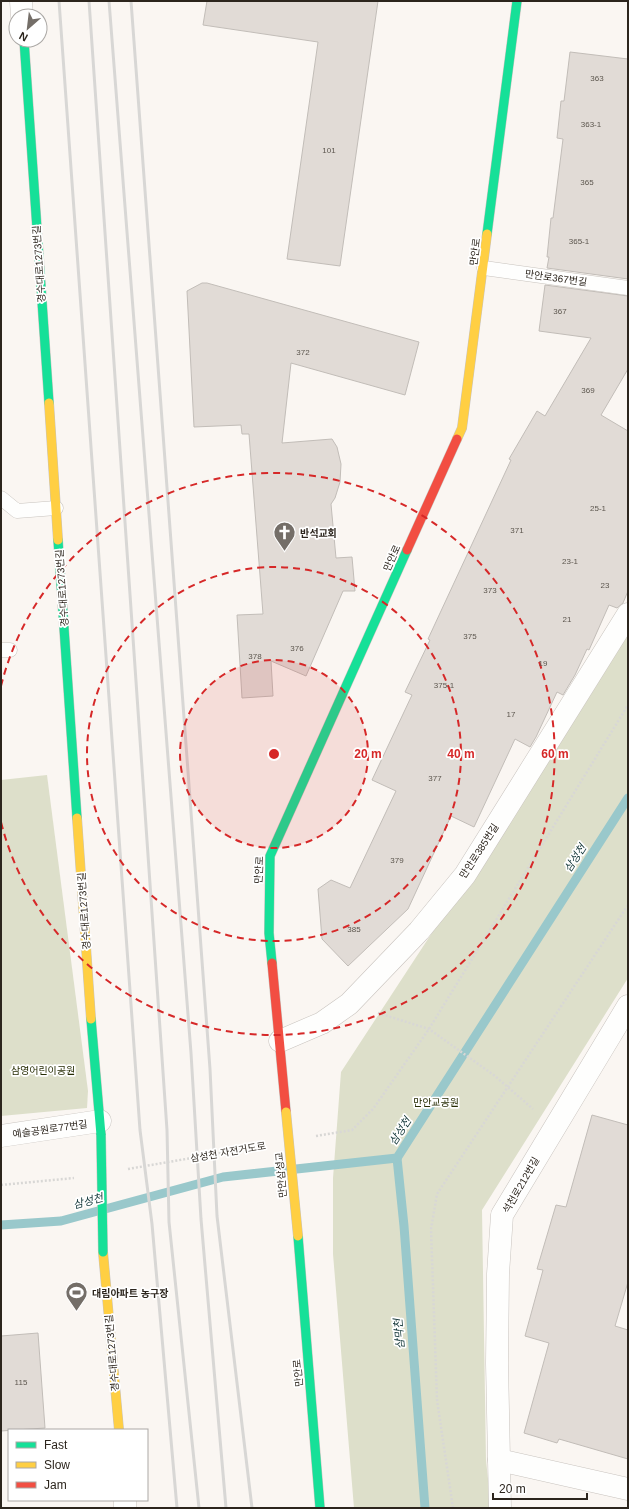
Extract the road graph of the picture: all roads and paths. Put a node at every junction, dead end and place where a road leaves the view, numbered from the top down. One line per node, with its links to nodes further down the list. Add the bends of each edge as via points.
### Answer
1 (517, 1): 3 (street, 만안로)
2 (25, 48): 6 (street, 경수대로1273번길)
3 (484, 268): 4 (lane, 만안로367번길); 12 (street, 만안로, via 462,428 270,856 269,933)
4 (628, 288)
5 (1, 498): 6 (lane, via 16,512)
6 (56, 508): 14 (street, 경수대로1273번길)
7 (628, 614): 9 (street, 만안로385번길, via 465,875 419,931)
8 (628, 705): 11 (path)
9 (349, 1004): 11 (path); 12 (street, 만안로385번길, via 322,1023)
10 (628, 1006): 15 (street, 석천로212번길)
11 (429, 1029): 15 (path, via 495,1076); 17 (path, via 373,1109 352,1130)
12 (280, 1041): 13 (street, 만안로)
13 (286, 1112): 22 (street, 만안삼성교, bridge)
14 (100, 1128): 16 (street, 예술공원로77번길); 23 (street, 경수대로1273번길, bridge, via 103,1252)
15 (555, 1128): 24 (street, 석천로212번길, via 502,1214 497,1363)
16 (1, 1136)
17 (314, 1136)
18 (268, 1144): 19 (path, 삼성천 자전거도로)
19 (122, 1170)
20 (76, 1178): 21 (path)
21 (1, 1185)
22 (298, 1236): 26 (street, 만안로)
23 (119, 1429)
24 (499, 1460): 25 (street); 27 (street, 석천로212번길)
25 (628, 1490)
26 (320, 1508)
27 (500, 1508)

